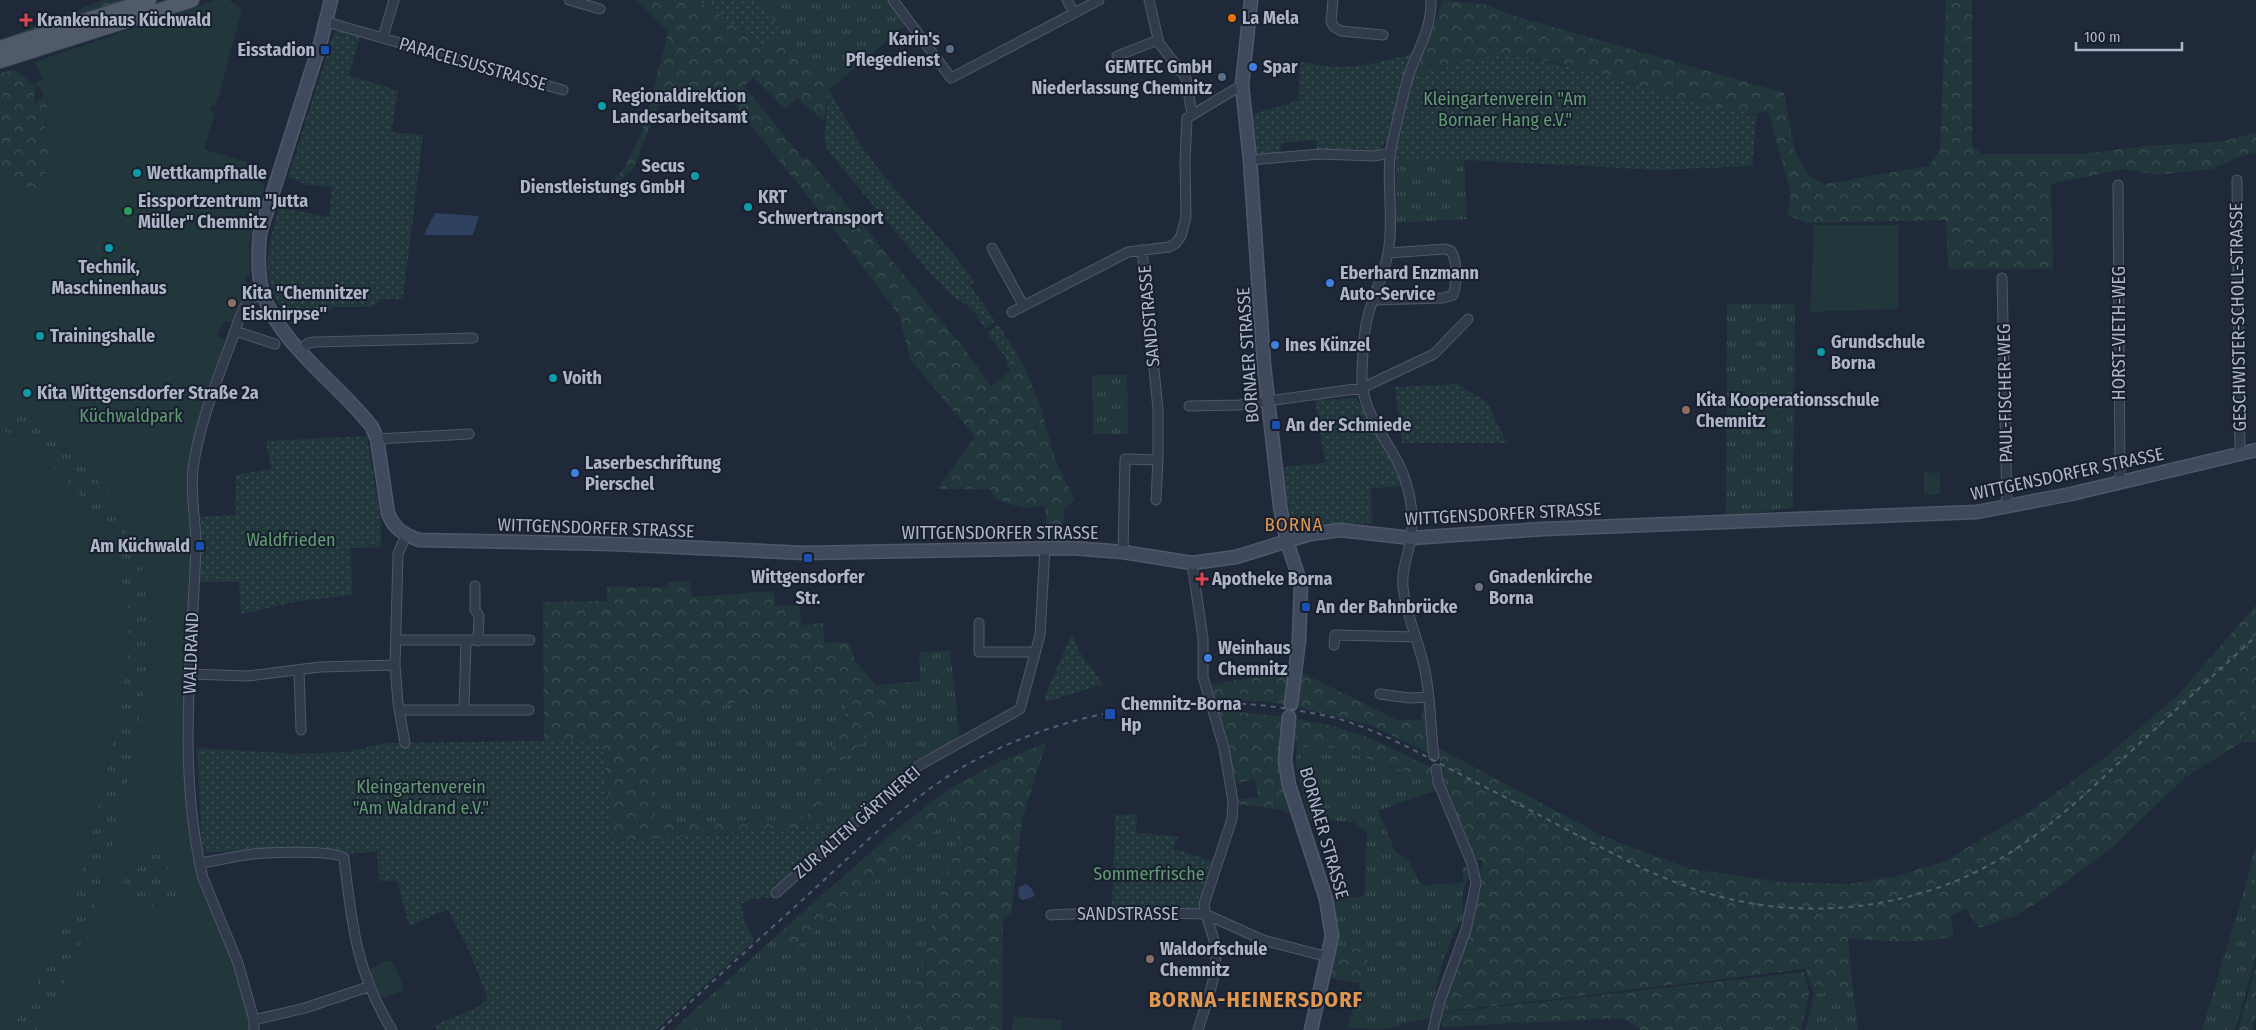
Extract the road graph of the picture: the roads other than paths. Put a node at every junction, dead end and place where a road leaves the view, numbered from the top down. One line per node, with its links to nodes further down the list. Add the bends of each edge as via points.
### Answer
1 (149, 0): 19 (main road)
2 (192, 0): 21 (main road)
3 (394, 0): 17 (street, PARACELSUSSTRASSE)
4 (569, 0): 13 (street)
5 (893, 0): 14 (street, via 951,78)
6 (1068, 0): 14 (street)
7 (1099, 0): 14 (street)
8 (1149, 0): 18 (street, SANDSTRASSE)
9 (1251, 0): 22 (street, BORNAER STRASSE)
10 (1333, 0): 16 (street, via 1331,22 1334,27 1341,31)
11 (1431, 0): 25 (street, via 1425,40 1408,78)
12 (330, 1): 15 (street)
13 (600, 10)
14 (1074, 13)
15 (326, 22): 17 (street, PARACELSUSSTRASSE); 33 (street, via 260,233 258,256)
16 (1383, 35)
17 (383, 37): 23 (street, PARACELSUSSTRASSE)
18 (1158, 40): 20 (street); 24 (street, SANDSTRASSE, via 1186,78)
19 (0, 48)
20 (1117, 56)
21 (0, 61)
22 (1242, 85): 24 (street); 26 (street, BORNAER STRASSE)
23 (563, 90)
24 (1192, 114): 30 (street, SANDSTRASSE, via 1187,118 1186,218 1181,236 1169,247)
25 (1390, 153): 26 (street); 31 (street)
26 (1250, 160): 43 (street, BORNAER STRASSE)
27 (2237, 180): 48 (street, GESCHWISTER-SCHOLL-STRASSE)
28 (2118, 185): 50 (street, HORST-VIETH-WEG)
29 (992, 248): 35 (street)
30 (1142, 250): 35 (street, via 1128,252); 49 (street, SANDSTRASSE, via 1158,409)
31 (1388, 253): 34 (street); 34 (street, via 1451,251 1456,288 1453,295 1443,298)
32 (2002, 278): 52 (street, PAUL-FISCHER-WEG)
33 (264, 294): 38 (street, WALDRAND, via 247,303); 41 (street, via 276,322)
34 (1373, 300): 42 (street, via 1366,321)
35 (1023, 305): 36 (street)
36 (1012, 312)
37 (1468, 319): 42 (street, via 1434,354)
38 (235, 331): 40 (street); 70 (street, WALDRAND, via 202,427 193,470 196,540)
39 (473, 338): 41 (street, via 315,342)
40 (275, 344)
41 (300, 350): 46 (street, via 362,414)
42 (1362, 388): 43 (street); 54 (street, via 1368,410 1398,462 1408,487)
43 (1268, 400): 44 (street, via 1239,405); 55 (street, BORNAER STRASSE)
44 (1189, 406)
45 (469, 434): 46 (street)
46 (377, 439): 53 (street, via 388,513 392,525)
47 (2256, 450): 48 (street, WITTGENSDORFER STRASSE)
48 (2240, 454): 50 (street, WITTGENSDORFER STRASSE)
49 (1158, 460): 51 (street, SANDSTRASSE); 57 (street, via 1125,459)
50 (2120, 481): 52 (street, WITTGENSDORFER STRASSE)
51 (1156, 500)
52 (2007, 508): 54 (street, WITTGENSDORFER STRASSE, via 1978,512 1544,529)
53 (406, 535): 56 (street, WITTGENSDORFER STRASSE, via 419,540 614,544 804,553); 62 (street, via 398,554)
54 (1411, 538): 55 (street, WITTGENSDORFER STRASSE, via 1340,530 1310,534); 61 (street, via 1402,574)
55 (1287, 542): 58 (street, WITTGENSDORFER STRASSE, via 1236,557); 73 (street, BORNAER STRASSE, via 1300,577 1302,596)
56 (1045, 548): 57 (street, WITTGENSDORFER STRASSE); 67 (street, ZUR ALTEN GÄRTNEREI, via 1040,634)
57 (1123, 552): 58 (street, WITTGENSDORFER STRASSE)
58 (1192, 563): 85 (street, SANDSTRASSE, via 1203,639 1203,677 1224,748 1233,801 1232,820 1207,891)
59 (475, 586): 65 (street)
60 (979, 622): 67 (street, via 979,652)
61 (1415, 638): 66 (street, via 1335,635); 72 (street)
62 (396, 640): 64 (street); 68 (street)
63 (530, 640): 65 (street)
64 (466, 641): 65 (street); 74 (street)
65 (478, 641)
66 (1334, 645)
67 (1035, 652): 83 (street, ZUR ALTEN GÄRTNEREI, via 1020,709 918,766)
68 (395, 665): 69 (street, via 346,665); 75 (street)
69 (299, 670): 70 (street, via 248,676); 78 (street)
70 (189, 674): 82 (street, WALDRAND, via 191,794)
71 (1380, 694): 72 (street)
72 (1429, 697): 80 (street)
73 (1291, 704)
74 (464, 709): 75 (street); 76 (street)
75 (399, 710): 79 (street)
76 (529, 710)
77 (1289, 717): 86 (street, BORNAER STRASSE, via 1285,761 1289,785 1326,899 1332,936)
78 (301, 730)
79 (405, 743)
80 (1434, 756)
81 (1436, 769): 93 (street, via 1438,782 1472,864 1476,883 1466,930)
82 (199, 863): 87 (street, via 254,854 323,853 344,858 356,943); 88 (street, WALDRAND, via 238,963)
83 (776, 893)
84 (1051, 914): 85 (street, SANDSTRASSE)
85 (1205, 914): 86 (street, SANDSTRASSE, via 1271,942); 91 (street, SANDSTRASSE, via 1215,943 1216,958 1213,981)
86 (1328, 957): 92 (street, BORNAER STRASSE)
87 (368, 987): 88 (street, via 305,1008); 90 (street)
88 (254, 1020): 89 (street, WALDRAND)
89 (254, 1030)
90 (392, 1030)
91 (1198, 1030)
92 (1311, 1030)
93 (1433, 1030)

